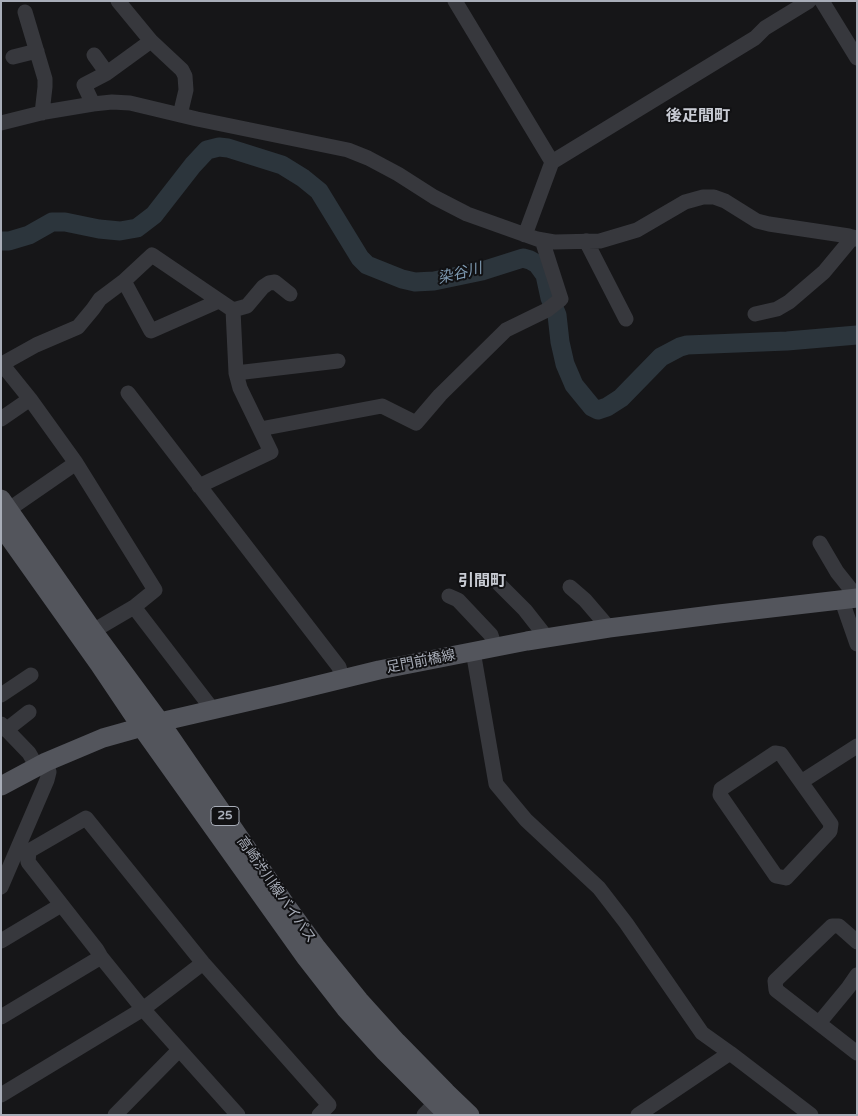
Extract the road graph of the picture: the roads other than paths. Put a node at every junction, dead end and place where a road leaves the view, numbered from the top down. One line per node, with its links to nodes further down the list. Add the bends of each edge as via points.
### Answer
1 (118, 1): 6 (street)
2 (456, 1): 16 (street)
3 (809, 1): 16 (street, via 765,28 755,38)
4 (822, 1): 10 (street)
5 (25, 12): 7 (street)
6 (151, 41): 11 (street); 14 (street, via 186,76)
7 (37, 51): 9 (street); 13 (street, via 45,79)
8 (94, 55): 11 (street)
9 (12, 57)
10 (857, 58)
11 (107, 73): 12 (street, via 84,85)
12 (93, 104): 13 (street); 14 (street, via 130,103)
13 (42, 113): 15 (street)
14 (180, 115): 17 (street, via 348,150 376,162 468,214)
15 (1, 123)
16 (552, 162): 17 (street)
17 (526, 235): 19 (street)
18 (855, 238): 20 (street, via 769,224 719,199 703,197 686,202 637,230 600,241); 25 (street, via 824,272 789,302 777,309)
19 (542, 240): 20 (street); 33 (street, via 562,299 506,330 416,422 382,406)
20 (586, 241): 26 (street)
21 (124, 281): 23 (street, via 152,255); 23 (street, via 151,331); 28 (street, via 100,299 78,327)
22 (290, 294): 24 (street, via 275,282 268,283 247,306)
23 (219, 301): 24 (street)
24 (233, 310): 29 (street)
25 (755, 314)
26 (626, 319)
27 (338, 361): 29 (street)
28 (2, 363): 31 (street)
29 (236, 373): 33 (street)
30 (128, 393): 35 (street)
31 (30, 399): 32 (street); 34 (street)
32 (1, 419)
33 (260, 428): 35 (street, via 271,452)
34 (76, 463): 36 (street); 42 (street, via 155,590)
35 (199, 486): 50 (street, via 339,667)
36 (4, 512): 44 (main road, 高崎渋川線バイパス / 25); 56 (main road, 高崎渋川線バイパス / 25)
37 (820, 543): 41 (street)
38 (499, 584): 45 (street)
39 (570, 587): 43 (street)
40 (449, 596): 47 (street, via 458,600 491,635)
41 (852, 599): 43 (main road, 足門前橋線); 46 (street)
42 (134, 607): 44 (street); 52 (street)
43 (609, 628): 45 (main road, 足門前橋線)
44 (94, 631): 54 (main road, 高崎渋川線バイパス / 25)
45 (547, 638): 47 (main road, 足門前橋線)
46 (857, 644)
47 (495, 647): 48 (main road, 足門前橋線)
48 (473, 651): 50 (main road, 足門前橋線); 73 (street, via 496,784 526,820 599,888 702,1033)
49 (31, 675): 51 (street)
50 (342, 678): 52 (main road, 足門前橋線)
51 (1, 694)
52 (213, 710): 54 (main road, 足門前橋線)
53 (29, 712): 55 (street)
54 (160, 722): 56 (main road, 足門前橋線); 76 (main road, 高崎渋川線バイパス / 25, via 285,904 317,948 397,1042)
55 (4, 727): 58 (street)
56 (142, 728): 58 (main road, 足門前橋線, via 103,738); 76 (main road, 高崎渋川線バイパス / 25, via 345,1008)
57 (857, 746): 59 (street)
58 (41, 764): 60 (main road, 足門前橋線); 61 (street, via 49,772 47,780)
59 (801, 782): 59 (street, via 781,754 775,753 720,789 720,796 776,876 786,878 830,831 831,824)
60 (2, 785)
61 (5, 869): 62 (street)
62 (1, 887)
63 (61, 905): 64 (street); 66 (street); 67 (street, via 28,862 30,851 86,818)
64 (1, 941)
65 (857, 942): 71 (street, via 839,926 832,926 775,981 776,990)
66 (101, 957): 69 (street); 70 (street)
67 (203, 963): 69 (street); 79 (street, via 329,1105)
68 (857, 975): 71 (street)
69 (143, 1009): 72 (street); 75 (street)
70 (1, 1017)
71 (819, 1023): 74 (street)
72 (179, 1050): 77 (street); 78 (street)
73 (730, 1053): 81 (street); 82 (street)
74 (857, 1053)
75 (1, 1095)
76 (438, 1106): 80 (main road, 高崎渋川線バイパス / 25)
77 (228, 1111)
78 (115, 1115)
79 (319, 1115)
80 (470, 1115)
81 (638, 1115)
82 (811, 1115)

